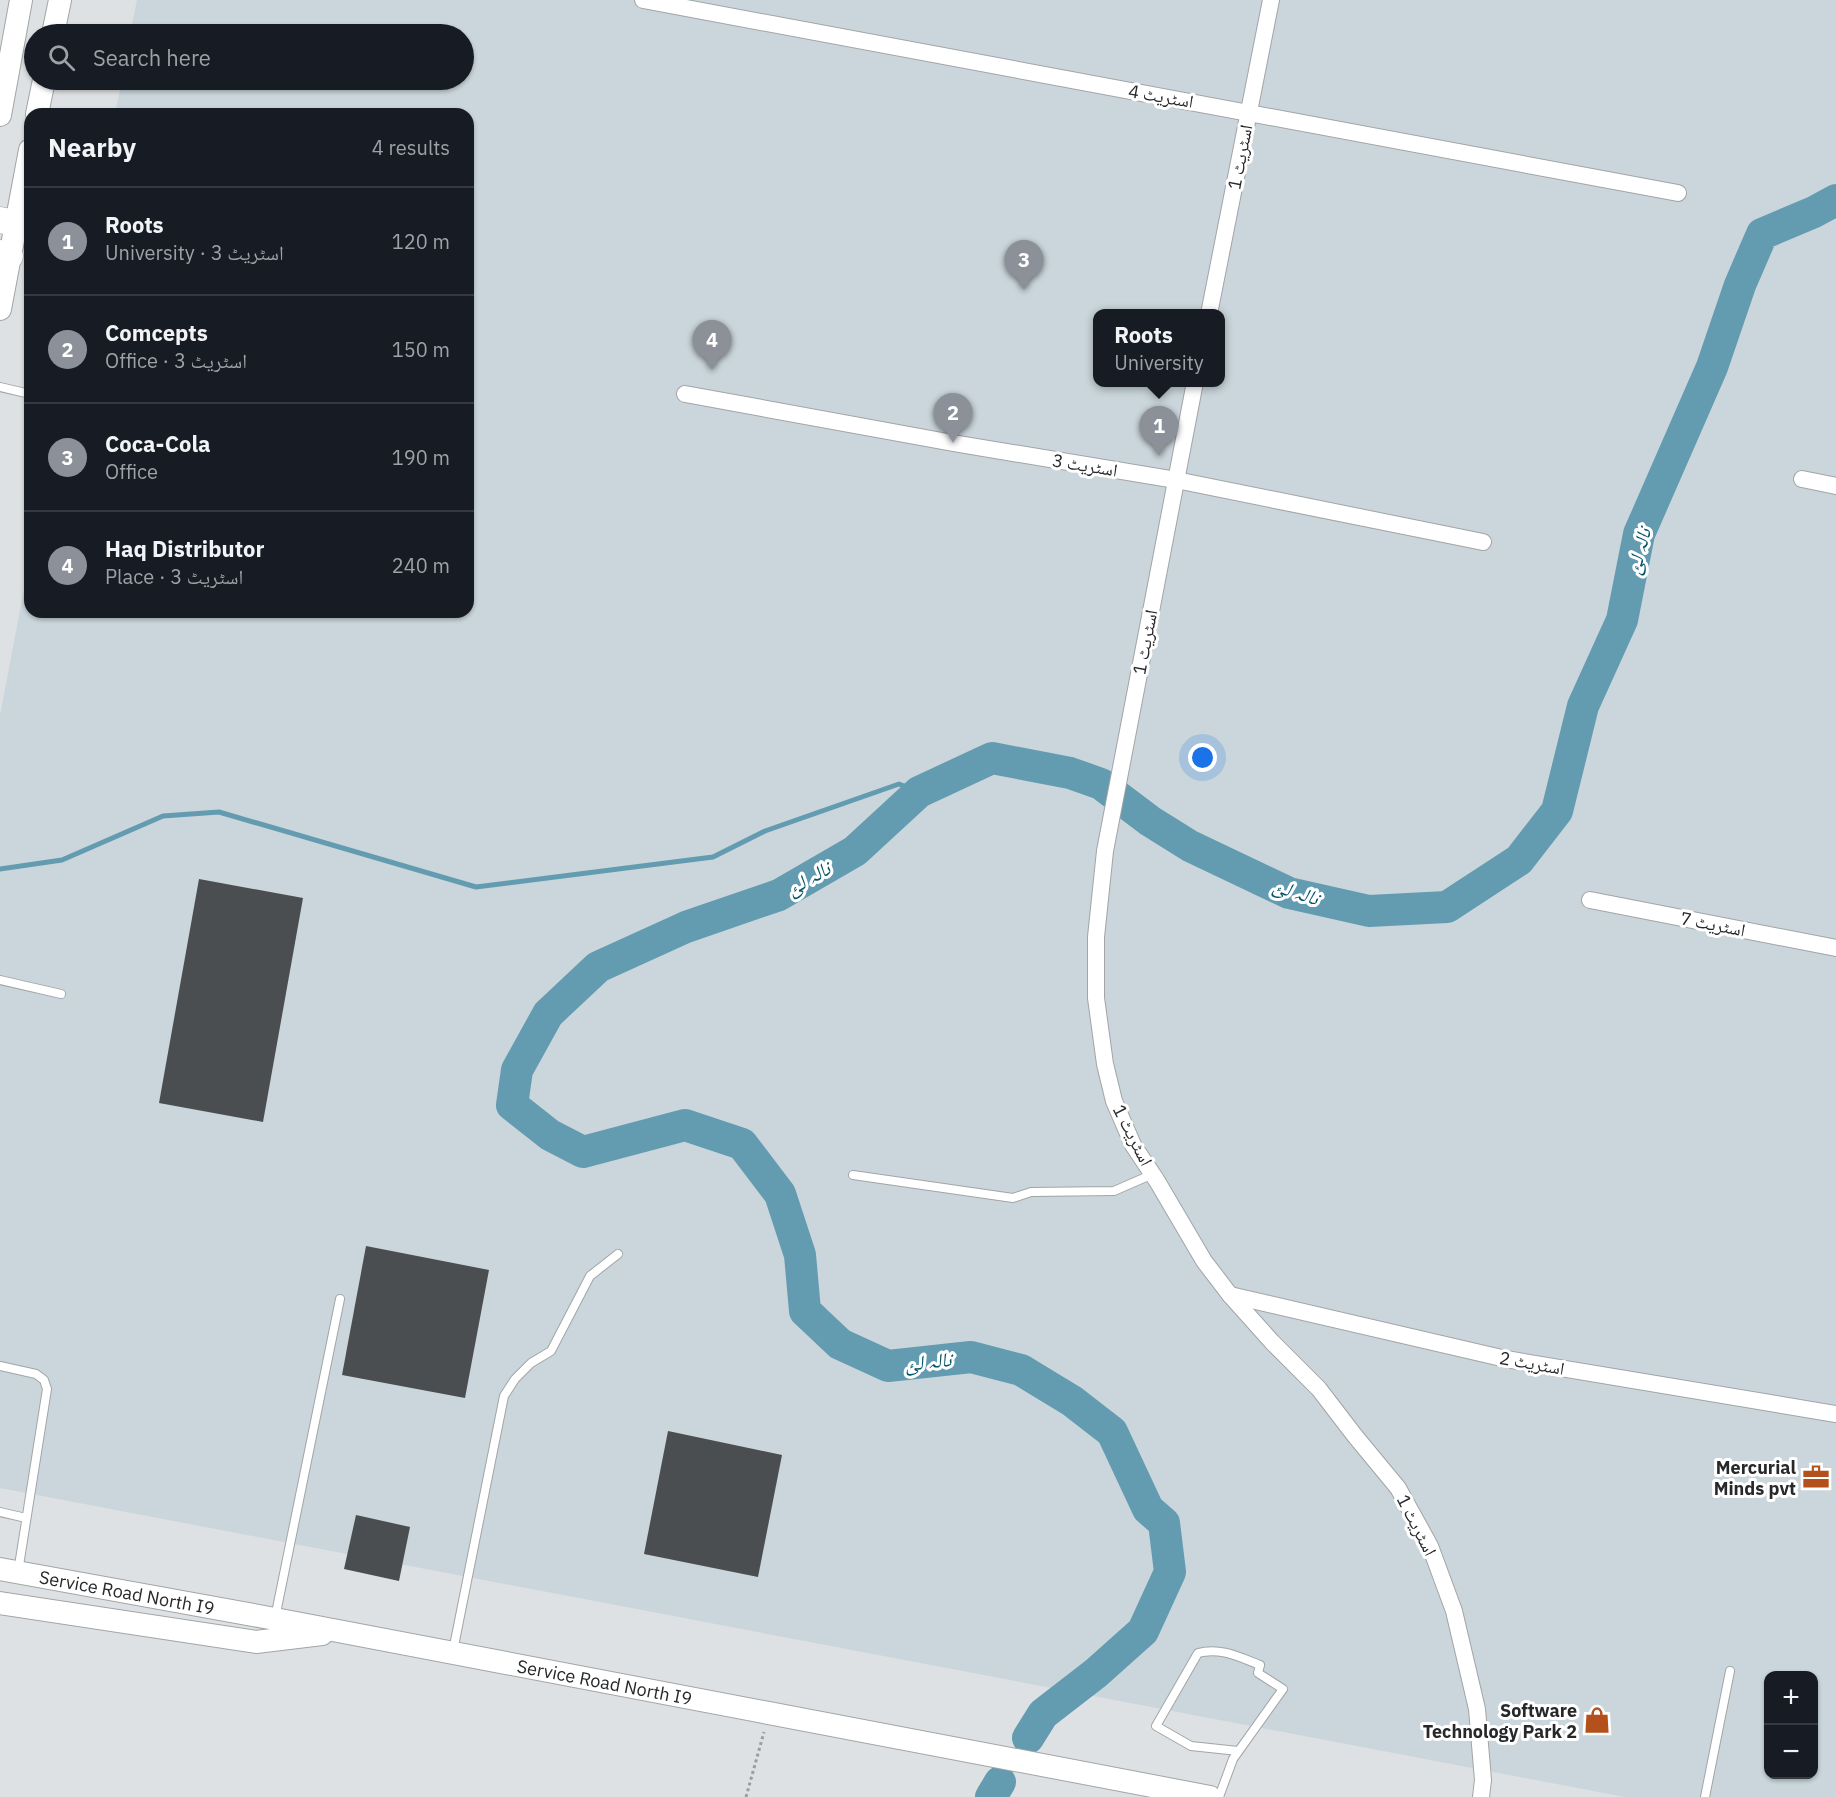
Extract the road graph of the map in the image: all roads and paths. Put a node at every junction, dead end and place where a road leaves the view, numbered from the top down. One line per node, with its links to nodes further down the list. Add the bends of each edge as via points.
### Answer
1 (21, 0): 9 (main road)
2 (60, 0): 5 (main road)
3 (643, 0): 8 (street, اسٹریٹ 4)
4 (1271, 0): 8 (street, اسٹریٹ 1)
5 (55, 24)
6 (42, 90): 7 (main road)
7 (38, 108)
8 (1249, 112): 11 (street, اسٹریٹ 4); 15 (street, اسٹریٹ 1)
9 (0, 115)
10 (24, 169): 12 (main road)
11 (1678, 193)
12 (8, 221): 13 (main road)
13 (5, 254): 14 (main road)
14 (0, 309)
15 (1210, 309)
16 (0, 387): 18 (lane)
17 (1194, 387): 21 (street, اسٹریٹ 1)
18 (24, 393)
19 (685, 394): 21 (street, اسٹریٹ 3)
20 (1802, 479): 22 (street)
21 (1176, 480): 23 (street, اسٹریٹ 3); 28 (street, اسٹریٹ 1, via 1105,851 1096,937 1096,998 1105,1064 1114,1101 1133,1144)
22 (1836, 486)
23 (1483, 542)
24 (1590, 900): 25 (street, اسٹریٹ 7)
25 (1836, 948)
26 (0, 980): 27 (lane)
27 (61, 994)
28 (1152, 1174): 29 (lane, via 1114,1191 1031,1192 1013,1198); 31 (street, اسٹریٹ 1, via 1204,1262)
29 (853, 1175)
30 (618, 1254): 41 (lane, via 590,1275 551,1351 531,1363 504,1396)
31 (1230, 1294): 34 (street, اسٹریٹ 2, via 1506,1359); 48 (street, اسٹریٹ 1, via 1319,1389 1398,1488 1430,1546 1454,1611 1477,1709)
32 (340, 1299): 39 (lane)
33 (0, 1366): 36 (lane, via 36,1374 47,1389)
34 (1836, 1414)
35 (0, 1512): 36 (lane)
36 (26, 1518): 37 (lane)
37 (9, 1571): 39 (main road, Service Road North I9)
38 (0, 1603): 40 (main road, via 256,1642)
39 (275, 1619): 40 (main road, Service Road North I9)
40 (341, 1632): 41 (main road, Service Road North I9)
41 (453, 1653): 43 (main road, Service Road North I9)
42 (1730, 1671): 49 (lane)
43 (769, 1713): 45 (path); 46 (main road, Service Road North I9)
44 (1238, 1751): 44 (lane, via 1283,1689 1258,1673 1260,1665 1226,1653 1198,1653 1156,1726 1191,1746); 47 (lane)
45 (746, 1797)
46 (1210, 1797)
47 (1220, 1797)
48 (1481, 1797)
49 (1705, 1797)

